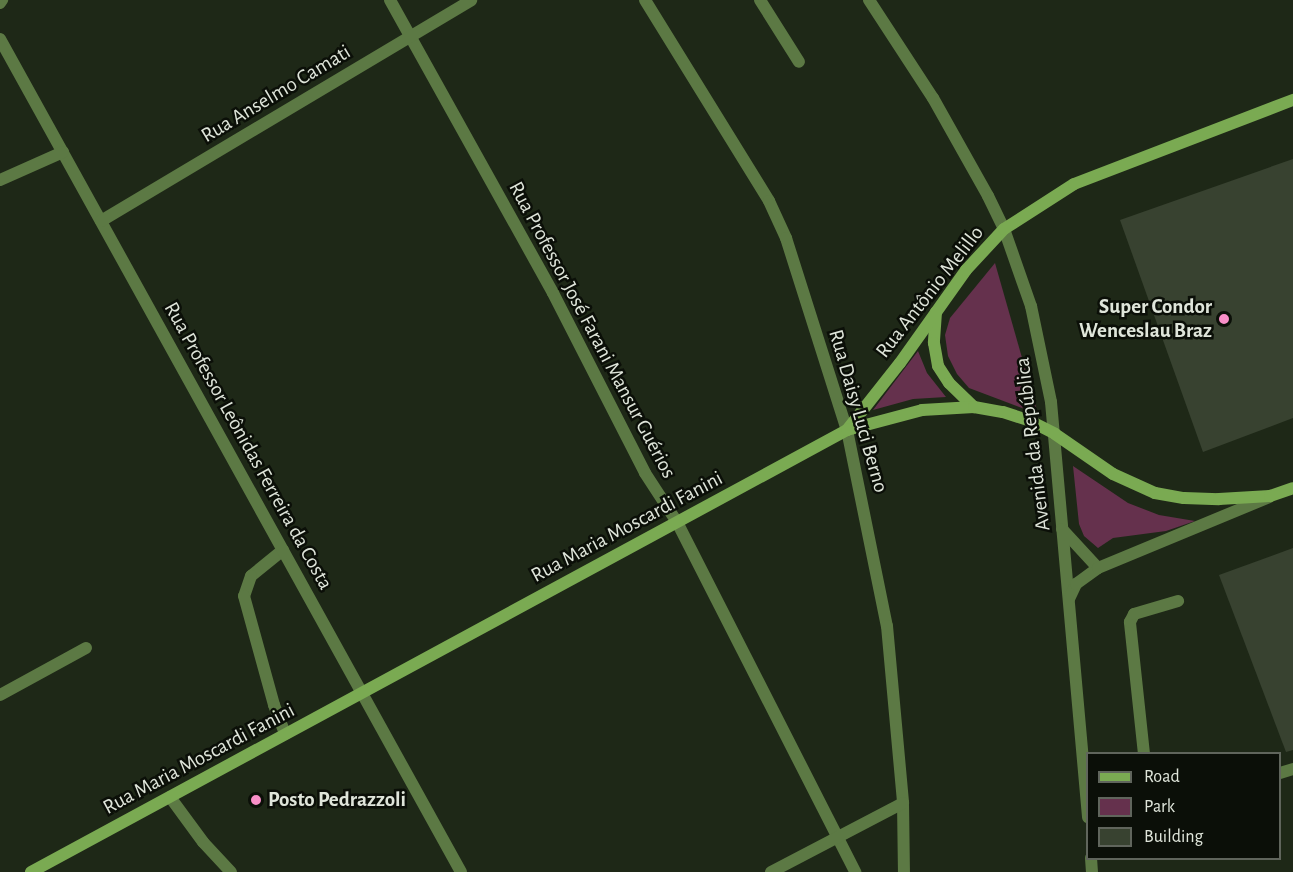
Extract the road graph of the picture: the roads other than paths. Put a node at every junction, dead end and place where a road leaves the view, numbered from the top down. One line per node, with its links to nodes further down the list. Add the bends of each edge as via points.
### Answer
1 (390, 0): 6 (street, Rua Professor José Farani Mansur Guérios)
2 (471, 0): 6 (street, Rua Anselmo Camati)
3 (645, 0): 16 (street, Rua Daisy Luci Berno, via 769,201 793,259)
4 (760, 0): 8 (street)
5 (869, 0): 13 (street, Avenida da República, via 933,98)
6 (410, 36): 12 (street, Rua Anselmo Camati); 20 (street, Rua Professor José Farani Mansur Guérios, via 553,293 645,473)
7 (0, 39): 10 (street, Rua Professor Leônidas Ferreira da Costa)
8 (800, 62)
9 (1293, 100): 13 (main road, Rua Antônio Melillo, via 1084,180 1041,203)
10 (63, 152): 11 (street); 12 (street, Rua Professor Leônidas Ferreira da Costa)
11 (0, 180)
12 (101, 221): 22 (street, Rua Professor Leônidas Ferreira da Costa)
13 (1005, 229): 14 (main road, Rua Antônio Melillo, via 966,270); 17 (street, Avenida da República, via 1040,339)
14 (936, 312): 15 (main road, via 934,343 938,366); 16 (main road, Rua Antônio Melillo)
15 (974, 407): 16 (main road, Rua Maria Moscardi Fanini, via 922,410); 17 (main road, Rua Maria Moscardi Fanini, via 1003,412)
16 (847, 430): 20 (main road, Rua Maria Moscardi Fanini); 33 (street, Rua Daisy Luci Berno, via 887,626)
17 (1055, 434): 19 (main road, Rua Maria Moscardi Fanini, via 1113,474 1155,493 1219,499); 21 (street, Avenida da República)
18 (1293, 488): 19 (main road, Rua Maria Moscardi Fanini)
19 (1270, 496): 23 (street)
20 (677, 522): 27 (main road, Rua Maria Moscardi Fanini); 34 (street, Rua Professor José Farani Mansur Guérios)
21 (1062, 529): 23 (street); 24 (street, Avenida da República)
22 (283, 550): 27 (street, Rua Professor Leônidas Ferreira da Costa); 29 (street, via 251,576 244,596)
23 (1098, 568): 24 (street, via 1076,584)
24 (1069, 600): 31 (street, Avenida da República)
25 (1178, 601): 30 (street, via 1134,614 1130,622)
26 (86, 648): 28 (street)
27 (362, 693): 29 (main road, Rua Maria Moscardi Fanini); 37 (street, Rua Professor Leônidas Ferreira da Costa)
28 (0, 696)
29 (285, 734): 32 (main road, Rua Maria Moscardi Fanini)
30 (1144, 752)
31 (1086, 794)
32 (170, 797): 35 (main road, Rua Maria Moscardi Fanini); 36 (street, via 202,842)
33 (903, 803): 34 (street); 40 (street, Rua Daisy Luci Berno)
34 (838, 837): 38 (street); 39 (street, Rua Professor José Farani Mansur Guérios)
35 (31, 872)
36 (231, 872)
37 (461, 872)
38 (771, 872)
39 (855, 872)
40 (904, 872)

